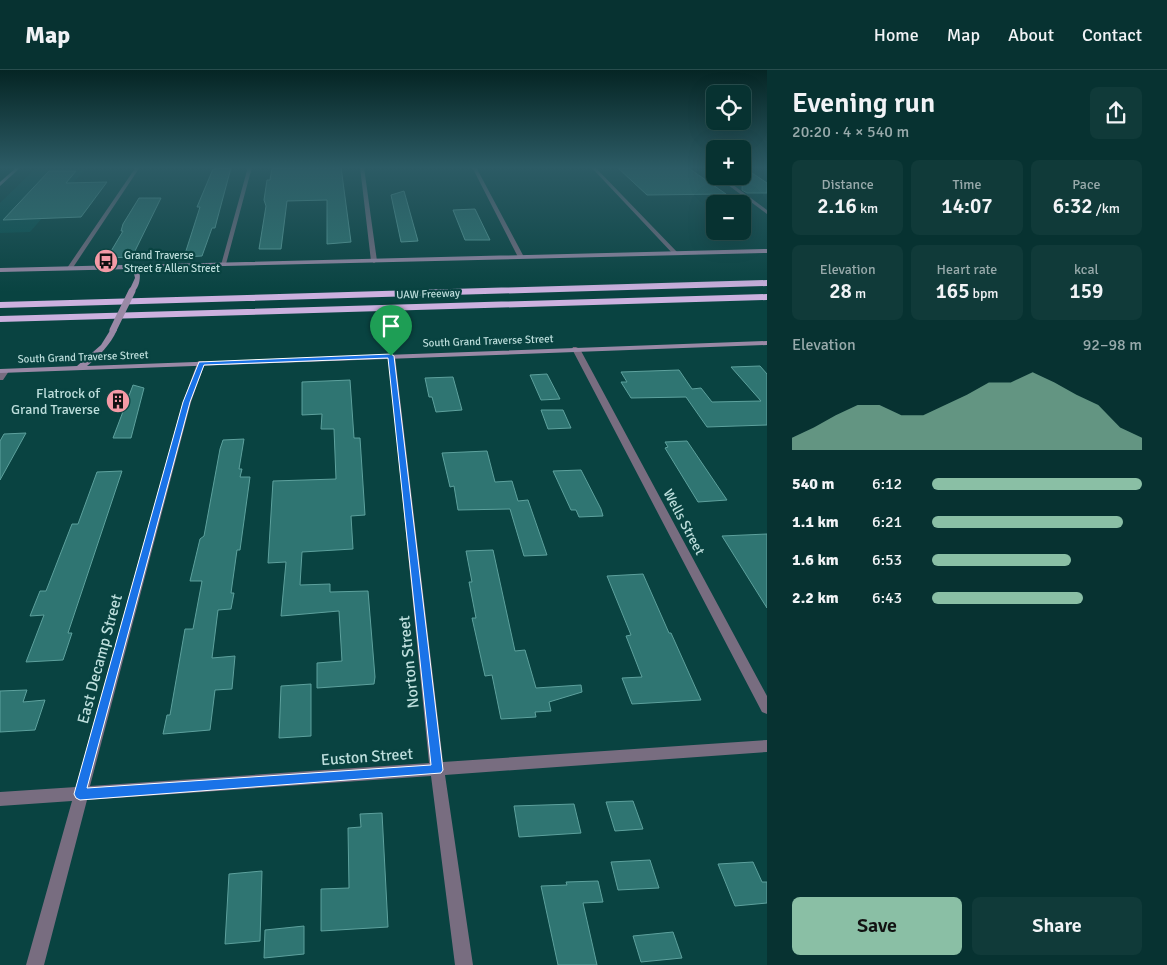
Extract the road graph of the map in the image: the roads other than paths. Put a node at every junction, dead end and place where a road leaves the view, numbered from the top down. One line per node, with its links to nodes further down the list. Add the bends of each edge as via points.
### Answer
1 (110, 209): 12 (street)
2 (238, 209): 10 (street)
3 (367, 209): 9 (street)
4 (496, 209): 8 (street)
5 (633, 209): 7 (street)
6 (767, 251): 7 (main road)
7 (676, 254): 8 (main road)
8 (521, 257): 9 (main road)
9 (374, 261): 10 (main road)
10 (223, 264): 11 (main road)
11 (136, 266): 12 (main road); 22 (main road, bridge, via 138,278 108,342)
12 (70, 268): 13 (main road)
13 (0, 270)
14 (767, 283): 16 (highway, UAW Freeway)
15 (767, 297): 17 (highway, UAW Freeway)
16 (0, 305)
17 (0, 320)
18 (766, 344): 19 (main road, South Grand Traverse Street)
19 (576, 349): 20 (main road, South Grand Traverse Street); 25 (street, Wells Street)
20 (391, 356): 21 (main road, South Grand Traverse Street); 27 (street, Norton Street)
21 (201, 363): 22 (main road, South Grand Traverse Street); 28 (street, East Decamp Street, via 187,402)
22 (80, 368): 23 (main road, South Grand Traverse Street)
23 (3, 371): 24 (street)
24 (0, 378)
25 (767, 708)
26 (767, 746): 27 (street, Euston Street)
27 (437, 770): 28 (street, Euston Street); 31 (street, Norton Street)
28 (80, 794): 29 (street, Euston Street); 30 (street, East Decamp Street)
29 (0, 799)
30 (35, 965)
31 (464, 965)

